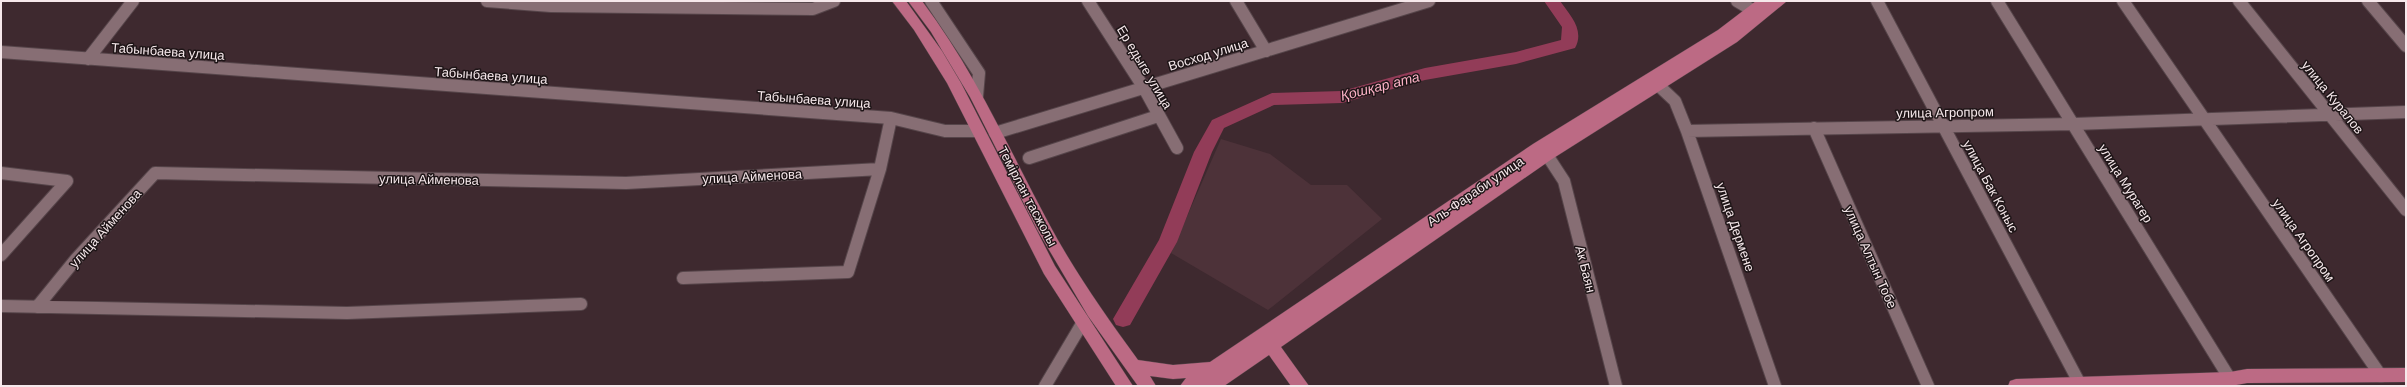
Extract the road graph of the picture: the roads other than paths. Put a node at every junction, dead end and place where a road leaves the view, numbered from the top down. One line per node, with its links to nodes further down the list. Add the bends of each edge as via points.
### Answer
1 (133, 1): 23 (street)
2 (487, 1): 18 (street)
3 (834, 1): 18 (street, via 813,9)
4 (899, 1): 35 (main road, Темірлан тасжолы, via 959,92)
5 (915, 1): 26 (main road, Темірлан тасжолы, via 936,29)
6 (931, 1): 26 (street, via 979,73)
7 (1088, 1): 25 (street, Ер едыге улица)
8 (1236, 1): 21 (street)
9 (1429, 1): 21 (street, Восход улица)
10 (1737, 1): 19 (street)
11 (1765, 1): 19 (main road, Аль-Фараби улица)
12 (1780, 1): 24 (main road, Аль-Фараби улица, via 1732,39)
13 (1877, 1): 33 (street, улица Бак Коныс)
14 (1998, 1): 32 (street, улица Мурагер)
15 (2123, 1): 31 (street, улица Агропром)
16 (2239, 1): 28 (street, улица Куралов)
17 (2368, 1): 20 (street)
18 (552, 3)
19 (1754, 11): 55 (main road, Аль-Фараби улица, via 1538,148)
20 (2406, 46)
21 (1266, 50): 25 (street, Восход улица)
22 (1, 52): 23 (street, Табынбаева улица)
23 (88, 59): 30 (street, Табынбаева улица)
24 (1658, 85): 36 (street, улица Дермене, via 1675,101); 39 (main road, Аль-Фараби улица)
25 (1144, 88): 29 (street, Ер едыге улица); 37 (street, Восход улица)
26 (977, 96): 37 (main road, Темірлан тасжолы)
27 (2406, 112): 28 (street, улица Агропром)
28 (2329, 114): 31 (street, улица Агропром); 43 (street, улица Куралов)
29 (1158, 116): 38 (street, Ер едыге улица); 40 (street)
30 (891, 118): 35 (street, Табынбаева улица, via 945,131); 41 (street)
31 (2204, 119): 32 (street, улица Агропром); 53 (street, улица Агропром)
32 (2074, 124): 33 (street, улица Агропром); 54 (street, улица Мурагер)
33 (1943, 126): 34 (street, улица Агропром); 57 (street, улица Бак Коныс)
34 (1814, 128): 36 (street, улица Агропром); 65 (street, улица Алтын Тобе)
35 (978, 131): 49 (main road, Темірлан тасжолы, via 1028,232)
36 (1687, 131): 64 (street, улица Дермене)
37 (995, 133): 51 (main road, Темірлан тасжолы, via 1043,227 1094,311)
38 (1177, 148)
39 (1547, 155): 50 (main road, Аль-Фараби улица); 63 (street, Ак Баян, via 1564,181)
40 (1028, 158)
41 (880, 169): 45 (street, via 848,272); 48 (street, улица Айменова, via 626,183 155,173 76,259)
42 (1, 173): 44 (street, via 67,181)
43 (2406, 210)
44 (3, 249)
45 (683, 278)
46 (582, 304): 48 (street, via 347,313)
47 (1, 306): 48 (street)
48 (37, 307)
49 (1083, 322): 58 (street); 59 (main road, Темірлан тасжолы)
50 (1271, 346): 55 (main road, Аль-Фараби улица); 62 (main road)
51 (1134, 366): 55 (main road); 60 (main road, Темірлан тасжолы)
52 (2406, 375): 53 (main road)
53 (2381, 376): 56 (main road)
54 (2230, 379): 56 (main road); 57 (main road)
55 (1216, 380): 61 (main road, Аль-Фараби улица)
56 (2250, 381)
57 (2080, 384): 66 (main road)
58 (1045, 386)
59 (1125, 386)
60 (1148, 386)
61 (1188, 386)
62 (1301, 386)
63 (1616, 386)
64 (1775, 386)
65 (1928, 386)
66 (2016, 386)

